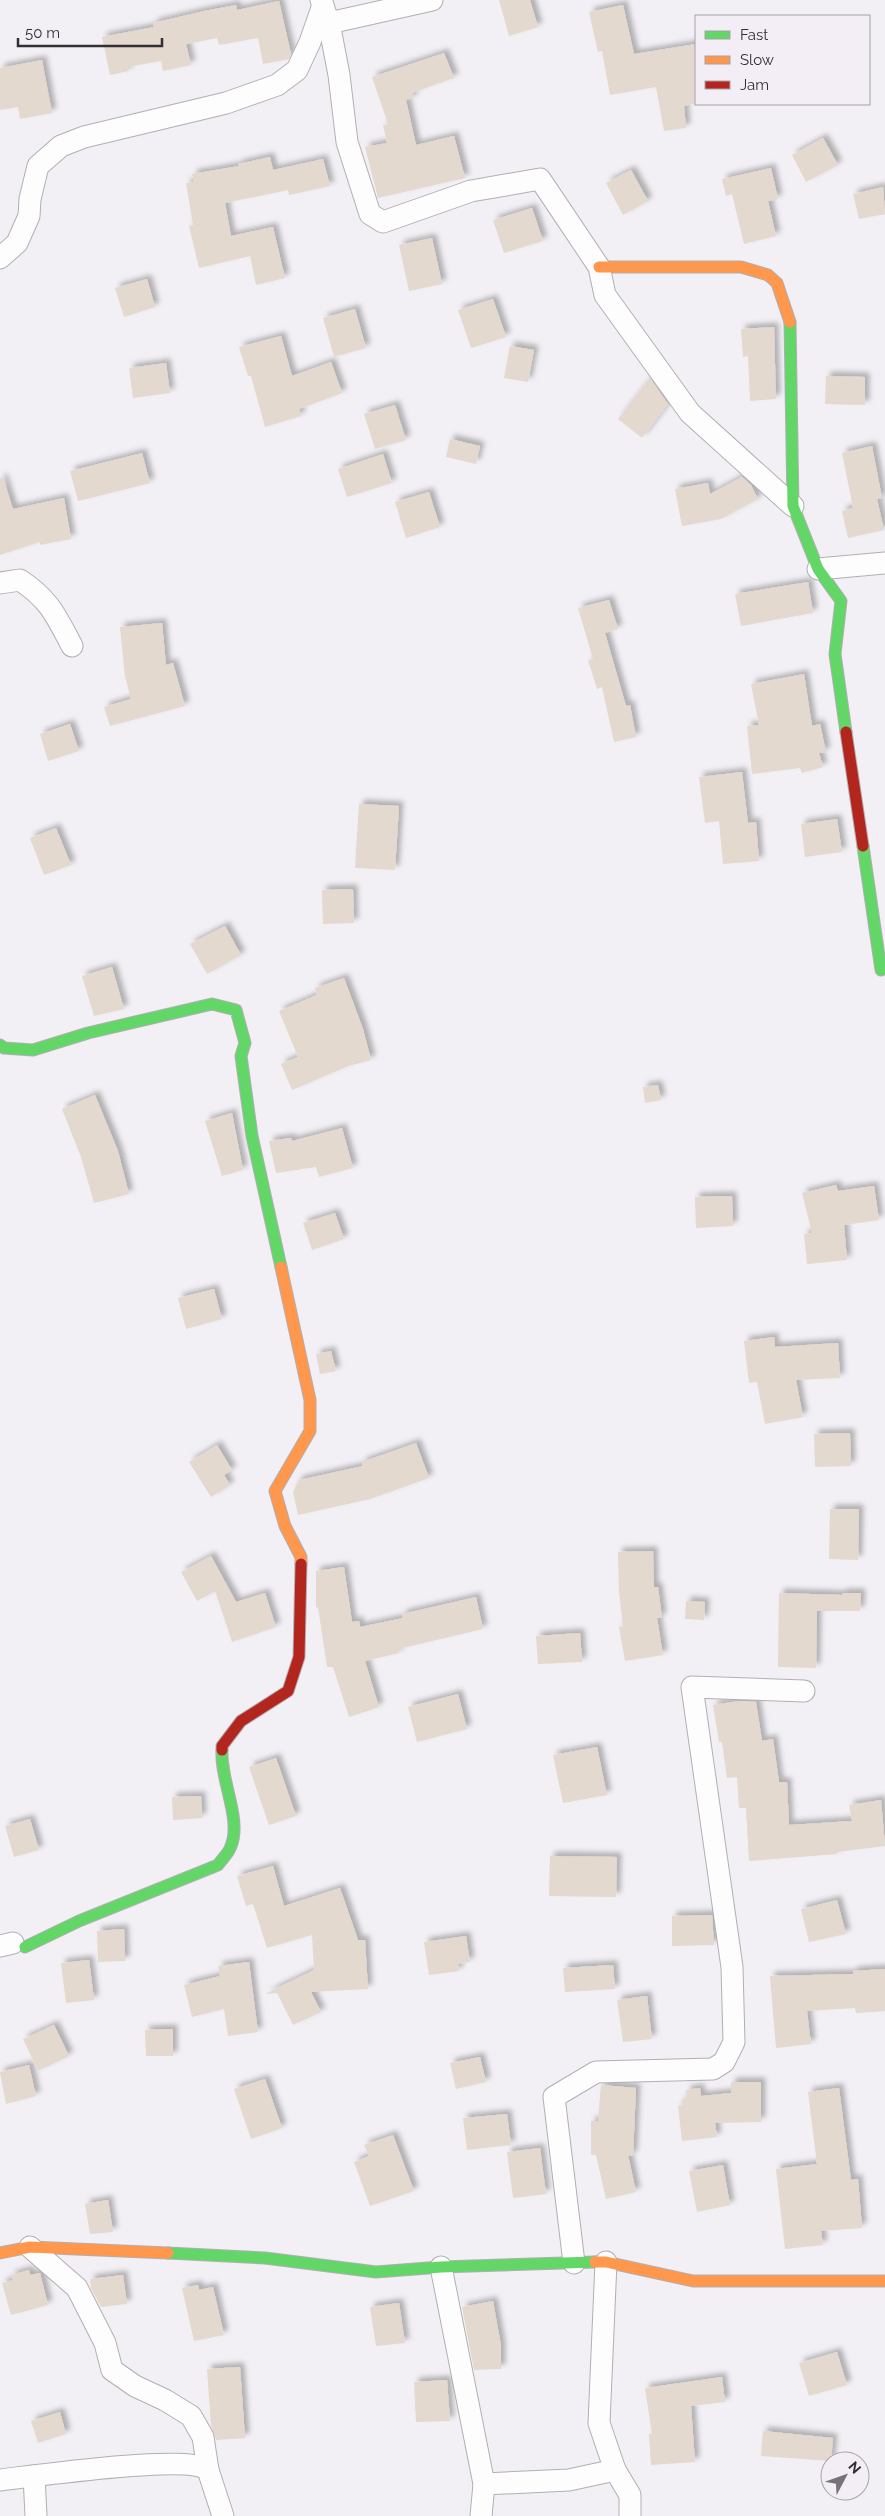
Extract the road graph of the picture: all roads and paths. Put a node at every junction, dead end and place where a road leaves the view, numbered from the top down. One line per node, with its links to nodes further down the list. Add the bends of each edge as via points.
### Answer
1 (432, 0): 2 (street)
2 (324, 10): 3 (street, via 298,70 277,85 226,103 84,137 61,146 38,166 29,216 17,243); 4 (street, via 339,75 347,142 370,214 382,222 472,191 540,179)
3 (0, 258)
4 (599, 267): 5 (street, via 605,295 690,413); 5 (street, via 741,267 768,275 777,283 790,324)
5 (793, 506): 7 (street)
6 (885, 563): 7 (street)
7 (818, 569): 10 (street, via 841,601 835,654)
8 (0, 583): 9 (street, via 20,580 36,590 48,602)
9 (72, 646)
10 (881, 970)
11 (0, 1045): 13 (street, via 33,1050 97,1030 212,1004 236,1010 245,1043 240,1056 252,1136 310,1400 310,1431 275,1491 285,1526 301,1557 299,1657 288,1692 241,1722 222,1746 221,1766 235,1830 231,1847 218,1865)
12 (804, 1691): 17 (street, via 692,1687 732,1967 734,2042 724,2062 713,2069 596,2072 554,2097)
13 (13, 1946)
14 (30, 2247): 15 (street); 18 (street, via 265,2258 376,2272); 20 (street, via 77,2288 94,2317 112,2370 191,2416 203,2437)
15 (0, 2253)
16 (606, 2262): 17 (street); 19 (street, via 693,2282); 21 (street, via 599,2423)
17 (574, 2263): 18 (street)
18 (441, 2267): 24 (street)
19 (885, 2281)
20 (208, 2470): 22 (street, via 203,2465 172,2464); 26 (street)
21 (615, 2470): 24 (street, via 569,2480); 28 (street, via 630,2495)
22 (34, 2476): 23 (street); 25 (street)
23 (0, 2480)
24 (484, 2484): 27 (street)
25 (36, 2516)
26 (223, 2516)
27 (481, 2516)
28 (630, 2516)

